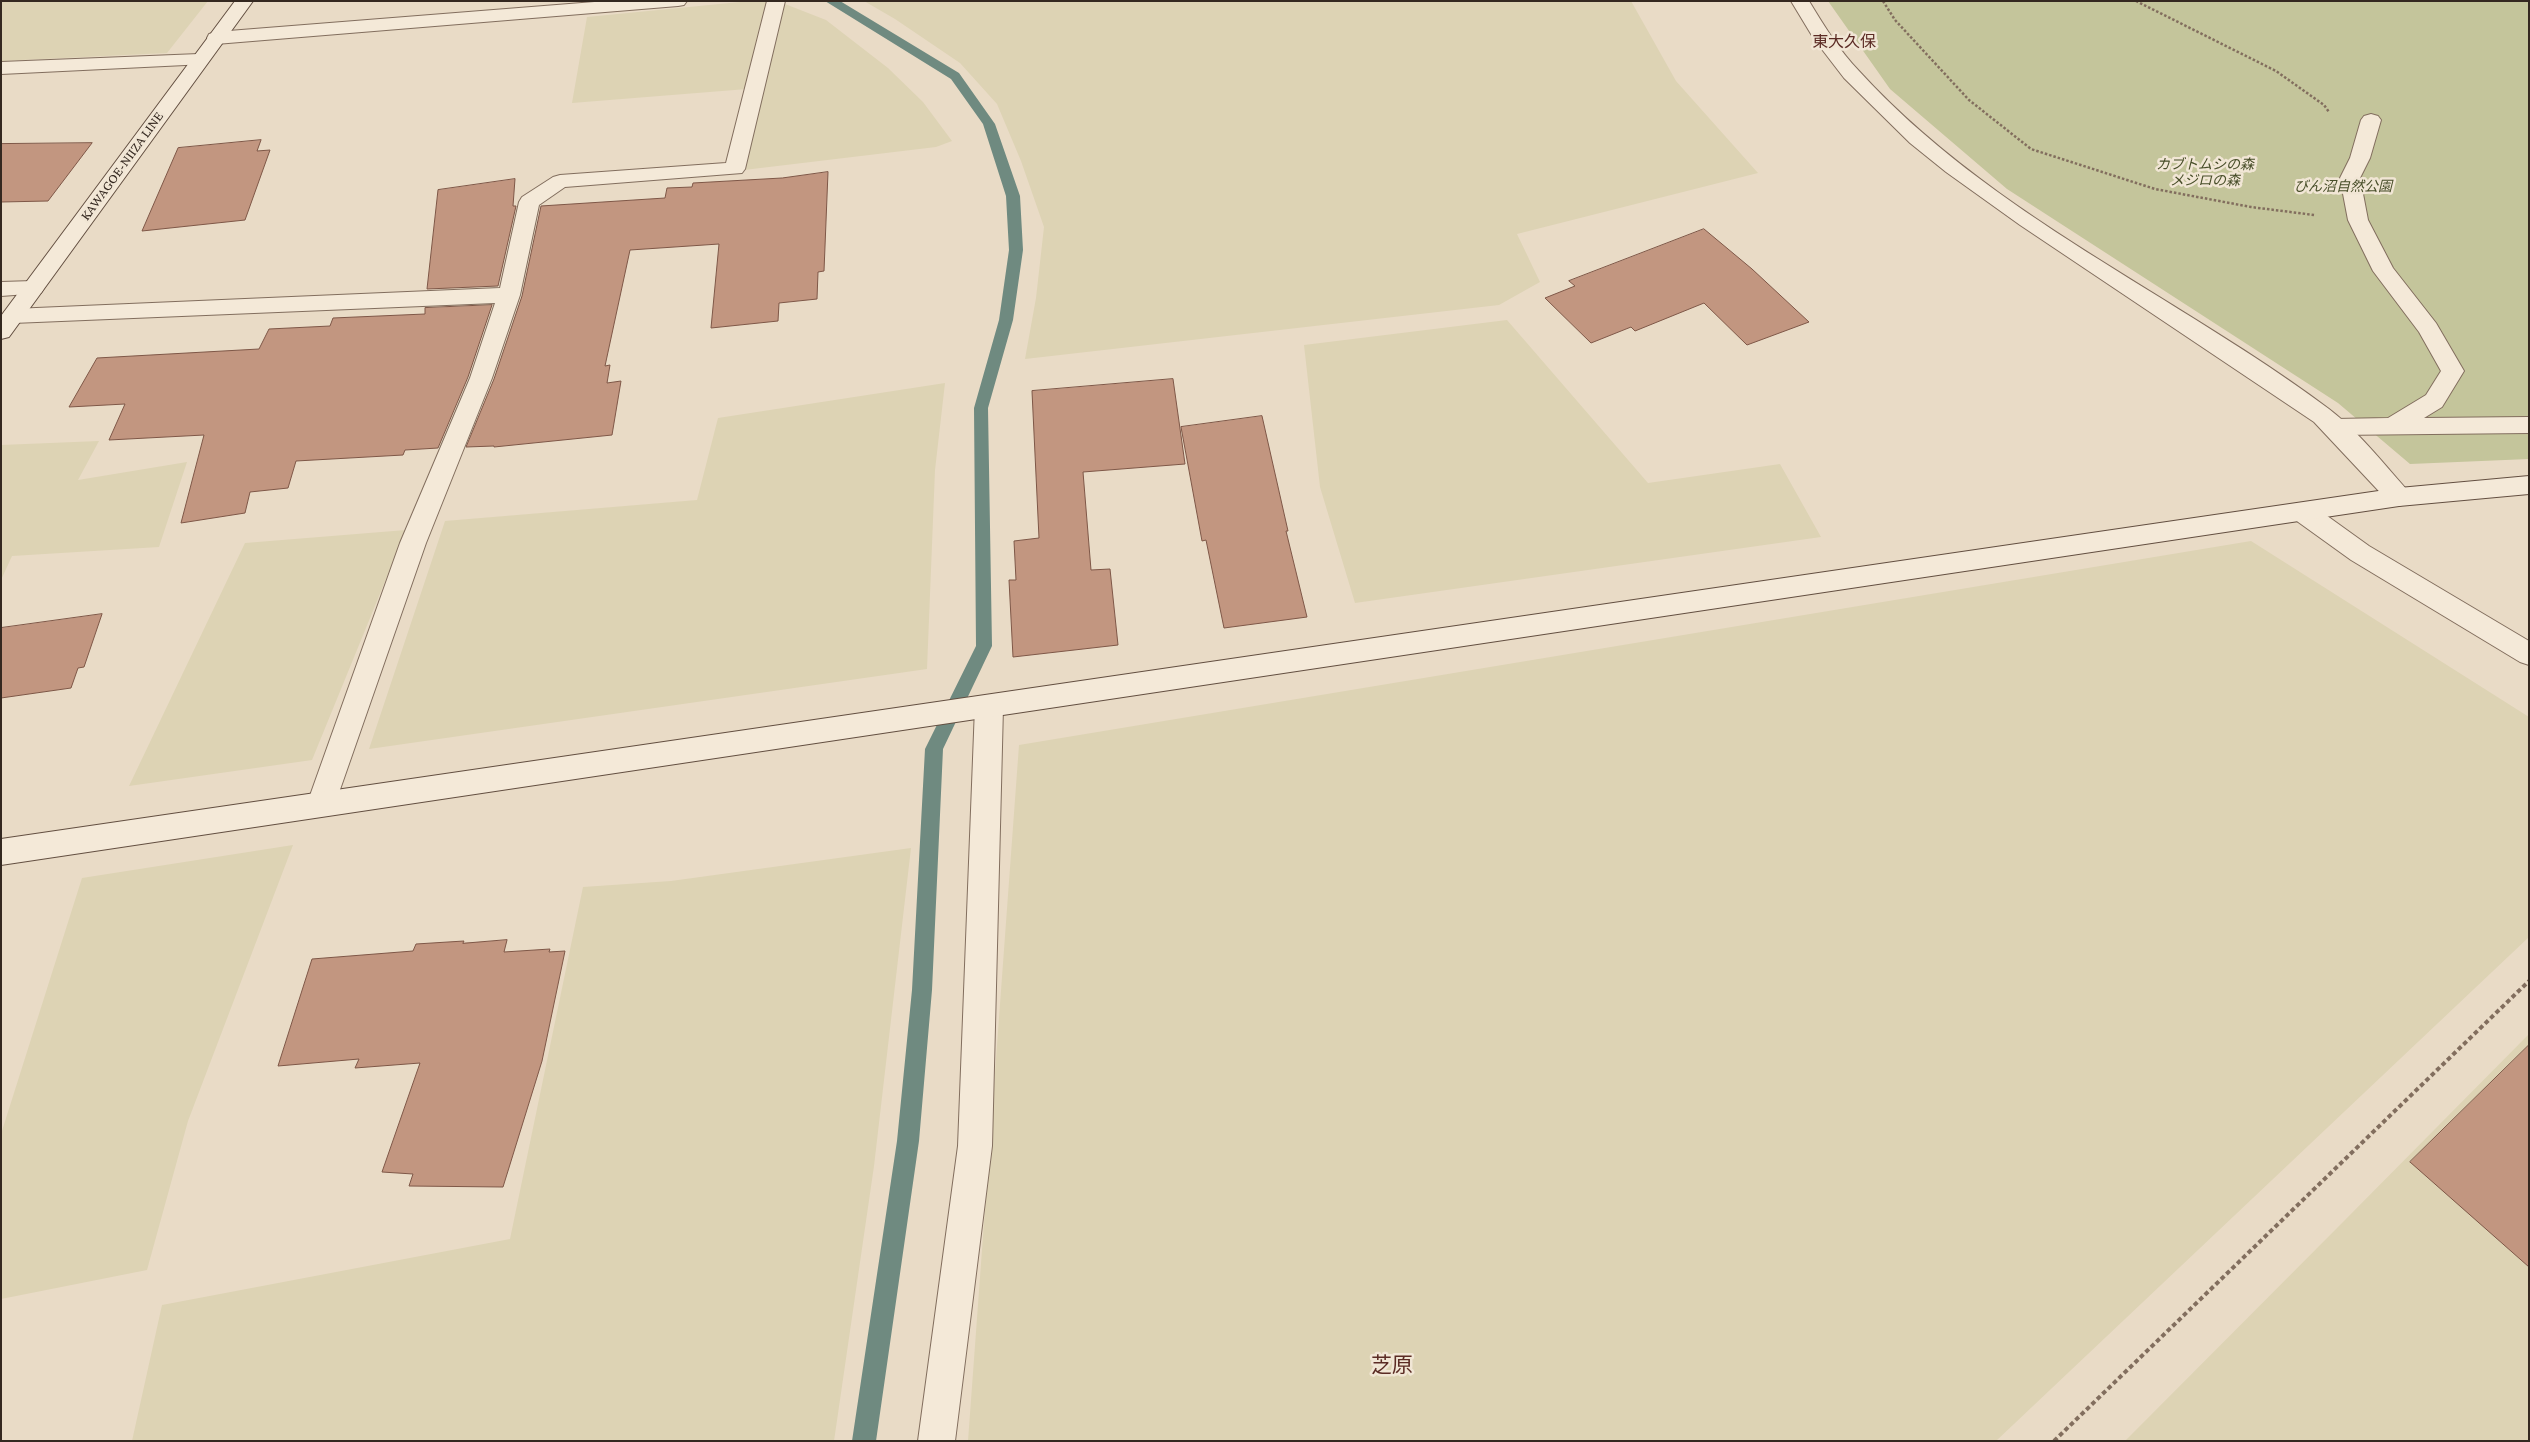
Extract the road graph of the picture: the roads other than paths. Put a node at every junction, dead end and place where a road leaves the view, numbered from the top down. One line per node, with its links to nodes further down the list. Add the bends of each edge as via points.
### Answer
1 (244, 1): 5 (street, KAWAGOE-NIIZA LINE)
2 (678, 1): 5 (street)
3 (776, 1): 11 (street, via 735,169 560,181 529,202)
4 (1800, 1): 14 (street, via 1829,46 1857,80 1931,149 2026,220)
5 (216, 38): 6 (street, KAWAGOE-NIIZA LINE)
6 (199, 60): 7 (street); 9 (street, KAWAGOE-NIIZA LINE)
7 (1, 68)
8 (2371, 120): 15 (street, via 2360,158 2350,178 2358,220 2384,271 2428,328 2453,371 2434,400)
9 (34, 288): 10 (street); 12 (street, KAWAGOE-NIIZA LINE)
10 (1, 289)
11 (509, 295): 12 (street); 21 (street, via 481,378 413,543)
12 (7, 324)
13 (2529, 425): 15 (street)
14 (2335, 427): 15 (street); 17 (street)
15 (2392, 427)
16 (2529, 485): 17 (street)
17 (2399, 497): 18 (street)
18 (2303, 512): 19 (street, via 2360,553); 20 (street)
19 (2529, 654)
20 (989, 707): 21 (street); 23 (street, via 975,1146)
21 (320, 804): 22 (street)
22 (1, 852)
23 (936, 1441)

